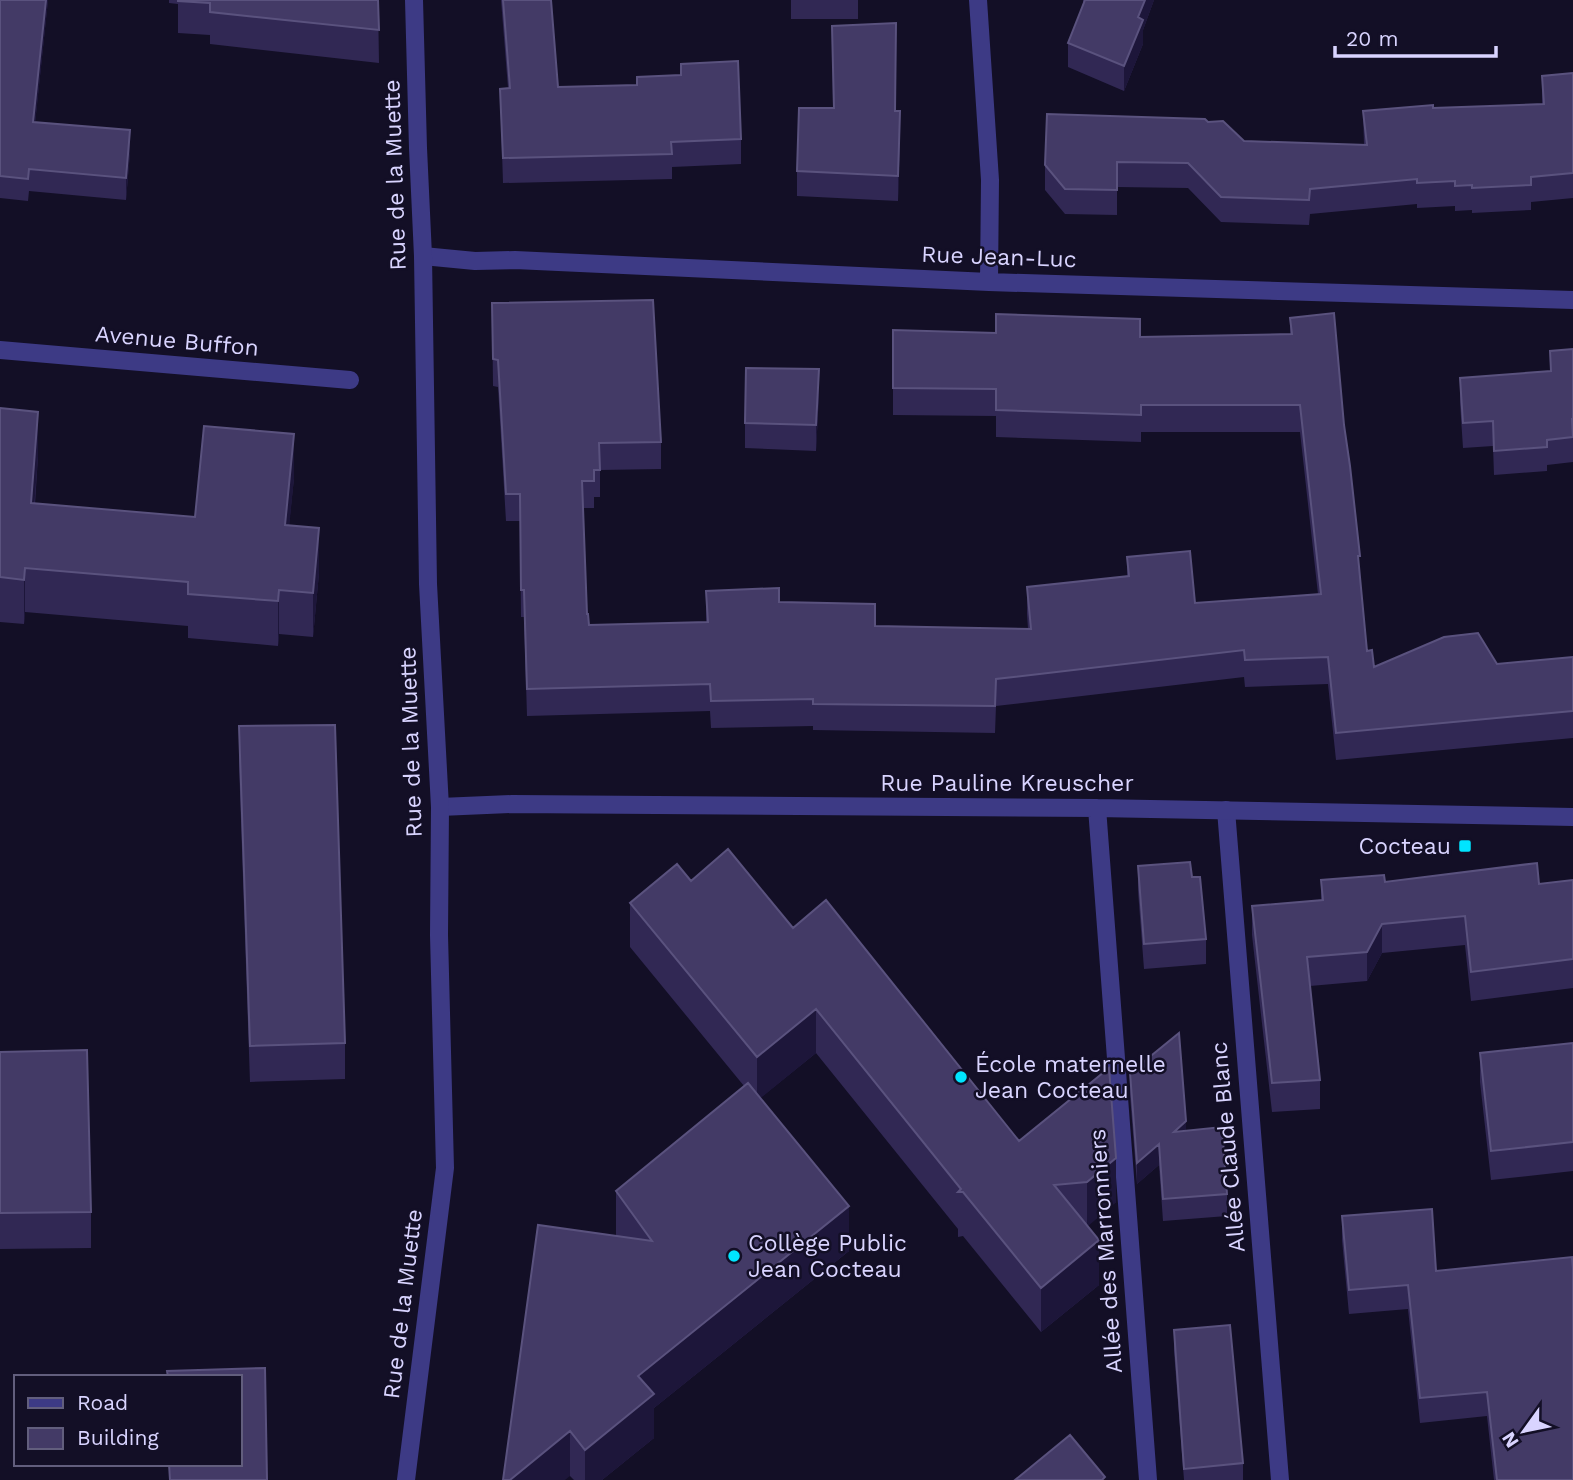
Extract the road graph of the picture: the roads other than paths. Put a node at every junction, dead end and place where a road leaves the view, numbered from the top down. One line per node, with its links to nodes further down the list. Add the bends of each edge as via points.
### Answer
1 (414, 0): 3 (street, Rue de la Muette)
2 (978, 0): 4 (street, via 990,180)
3 (423, 256): 4 (street, Rue Jean-Luc); 8 (street, Rue de la Muette, via 428,583)
4 (989, 282): 5 (street, Rue Jean-Luc)
5 (1573, 300)
6 (0, 350): 7 (street, Avenue Buffon)
7 (350, 380)
8 (440, 807): 9 (street, Rue Pauline Kreuscher); 12 (street, Rue de la Muette, via 445,1168)
9 (1097, 808): 10 (street, Rue Pauline Kreuscher); 13 (street, Allée des Marronniers)
10 (1226, 810): 11 (street, Rue Pauline Kreuscher); 14 (street, Allée Claude Blanc)
11 (1573, 817)
12 (406, 1480)
13 (1148, 1480)
14 (1280, 1480)

